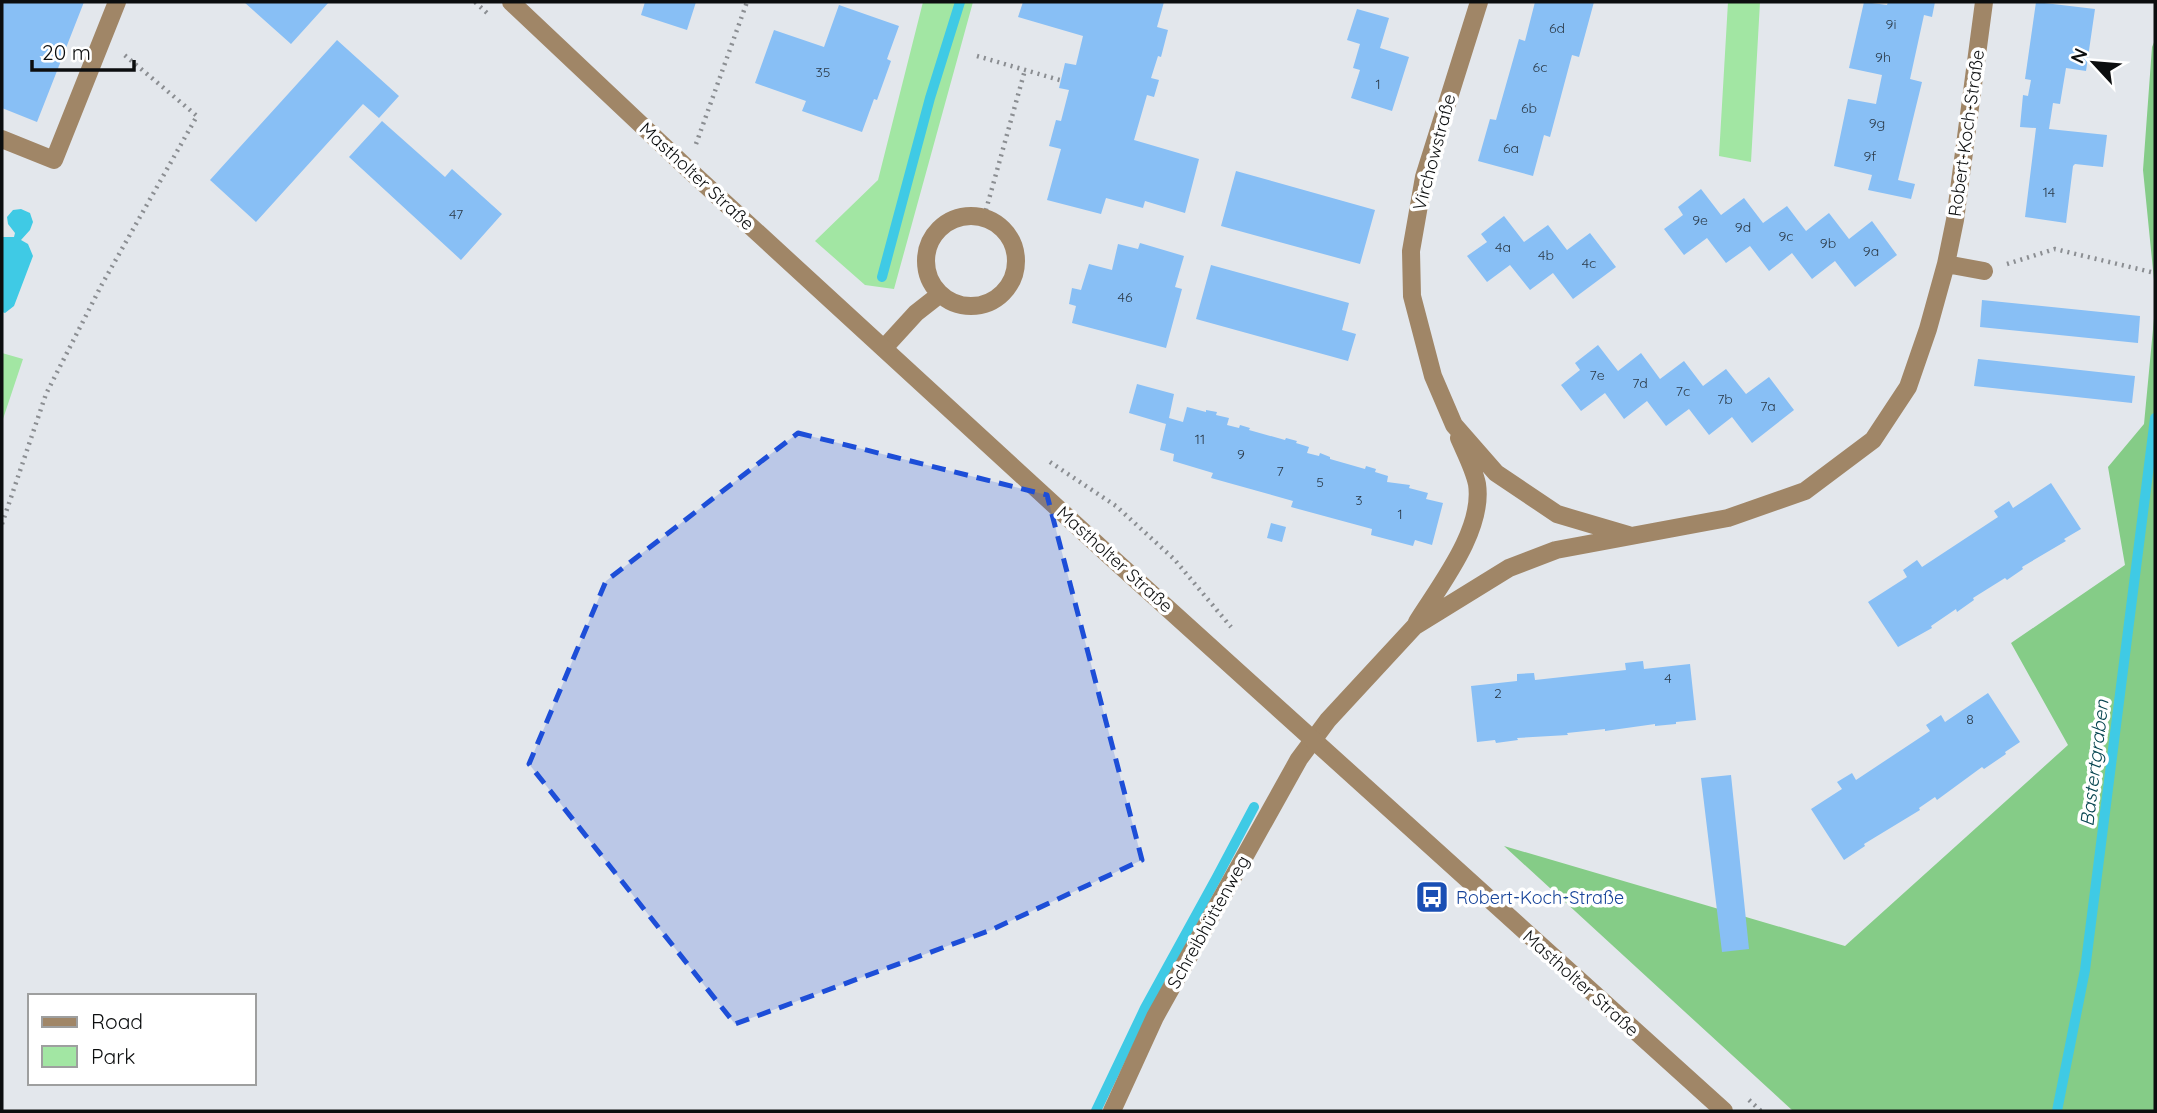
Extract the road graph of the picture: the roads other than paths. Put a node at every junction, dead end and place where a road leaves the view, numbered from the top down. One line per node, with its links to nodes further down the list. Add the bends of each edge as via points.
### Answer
1 (117, 2): 5 (street, via 54,160)
2 (511, 2): 9 (street, Mastholter Straße)
3 (1479, 2): 10 (street, Virchowstraße, via 1424,177 1411,251 1412,296 1433,376)
4 (1984, 2): 6 (street, Robert-Koch-Straße)
5 (2, 139)
6 (1946, 264): 7 (street); 11 (street, Robert-Koch-Straße, via 1908,387 1873,440 1805,491 1728,518)
7 (1984, 271)
8 (940, 295): 8 (street, via 927,274 926,250 939,228 958,217 984,217 1007,234 1016,255 1012,279 996,299 960,306); 9 (street)
9 (884, 348): 13 (street, Mastholter Straße)
10 (1454, 425): 11 (street, Virchowstraße, via 1496,473 1557,514); 12 (street, Virchowstraße, via 1477,484 1475,519 1459,556)
11 (1631, 536): 12 (street, Robert-Koch-Straße, via 1556,550 1509,568)
12 (1415, 626): 13 (street, Robert-Koch-Straße)
13 (1313, 738): 14 (street, Schreibhüttenweg, via 1155,1017); 15 (street, Mastholter Straße)
14 (1112, 1111)
15 (1724, 1111)

